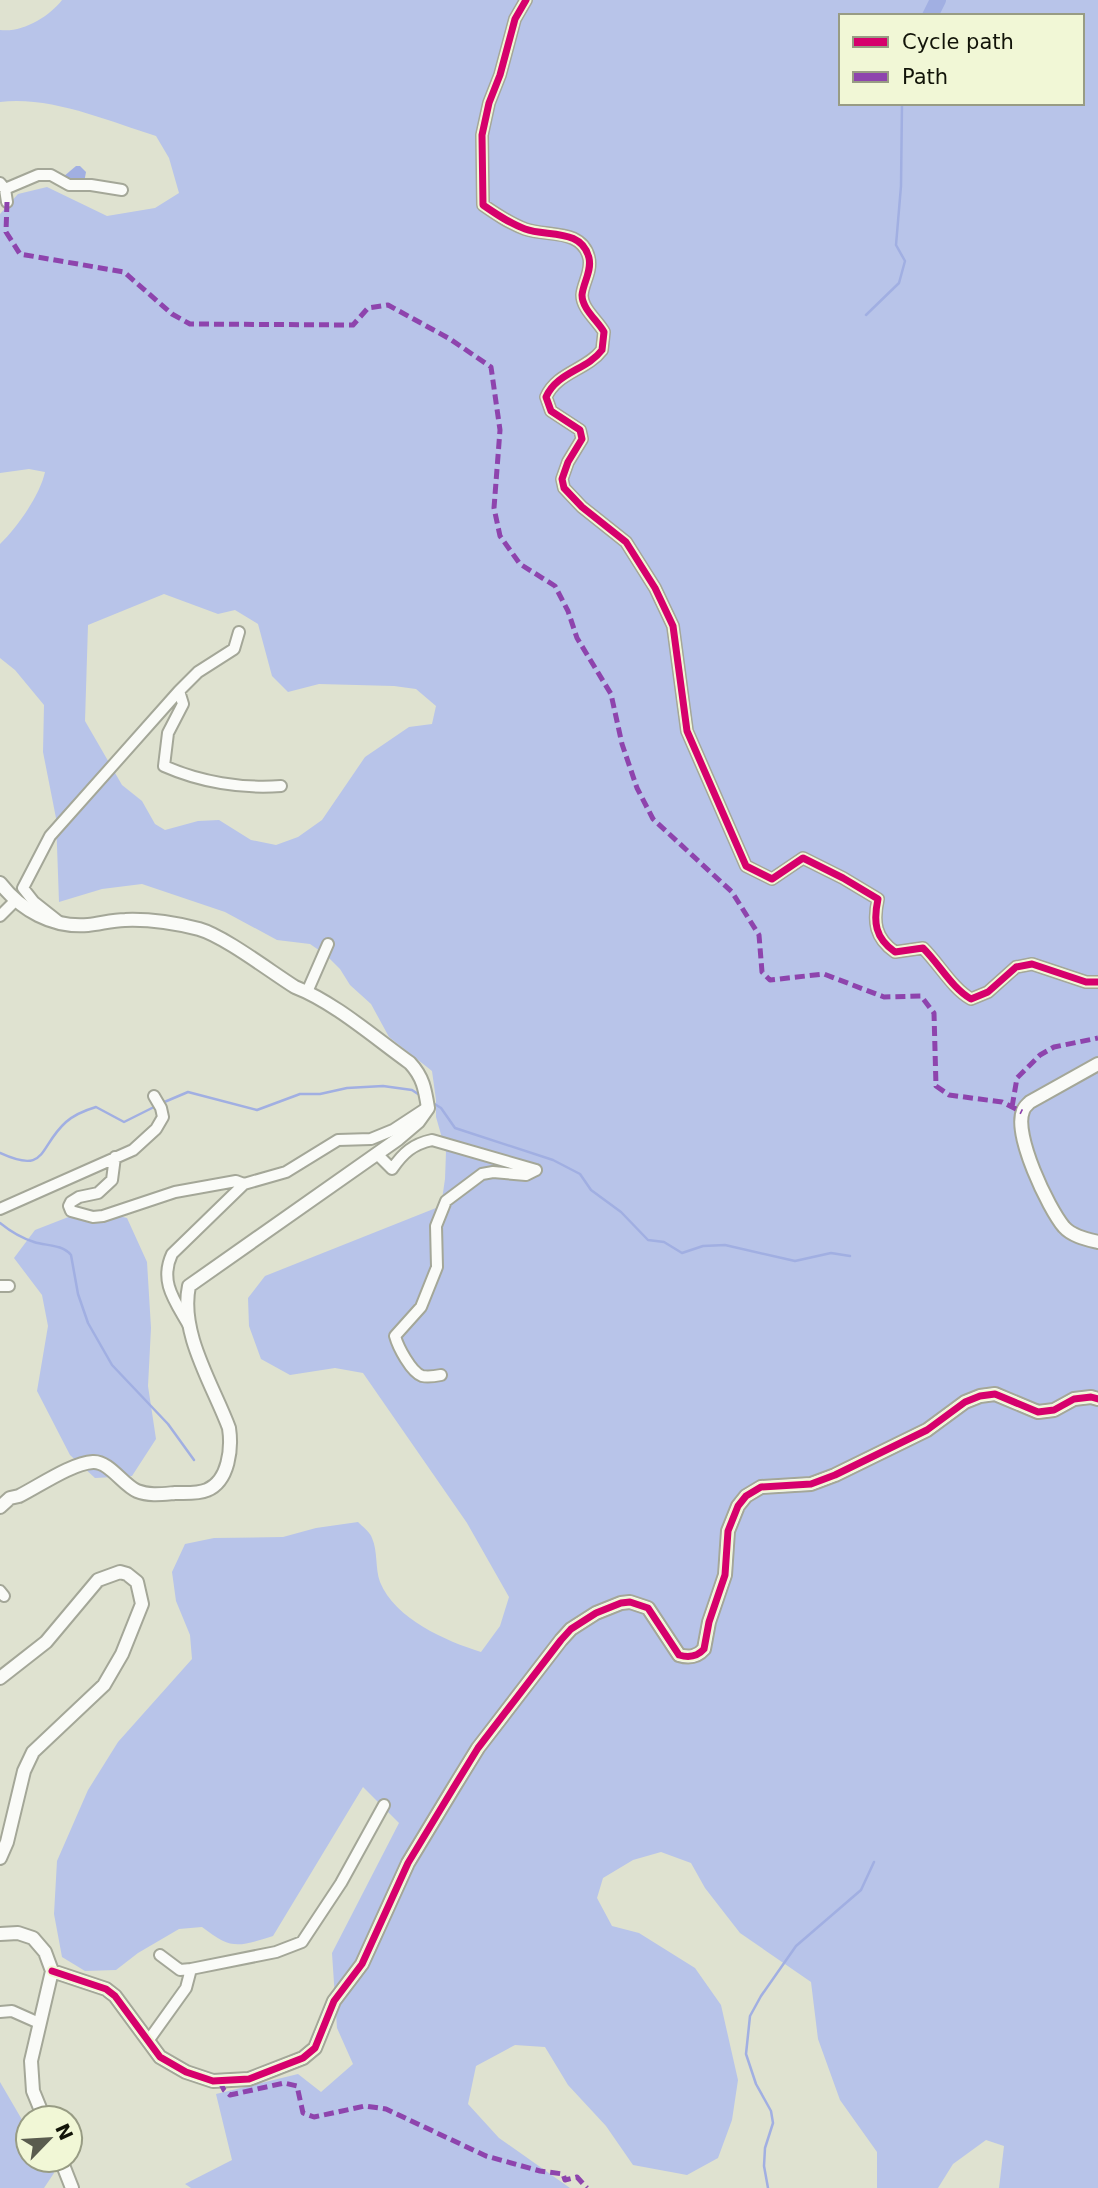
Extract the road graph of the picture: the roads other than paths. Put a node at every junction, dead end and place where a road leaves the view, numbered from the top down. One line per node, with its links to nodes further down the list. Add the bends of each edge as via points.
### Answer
1 (526, 0): 13 (street, via 515,19 482,135 483,205 528,230 575,239 590,260 582,296 604,332 602,350 551,387 546,397 551,411 580,430 582,439 568,462 564,488 626,542 655,588 673,626 687,731 746,866 772,878 803,858 843,878 877,899 874,917 883,943 895,952 923,948 958,992 971,999 989,992 1016,967 1032,964)
2 (2, 186): 3 (street, via 51,175 69,185); 4 (street)
3 (122, 190)
4 (7, 202)
5 (239, 632): 6 (street, via 234,649)
6 (178, 691): 7 (street, via 183,704 168,733 164,766 218,782 257,788); 11 (street, via 50,836 23,885 24,892)
7 (281, 786)
8 (0, 883): 9 (street)
9 (15, 901): 10 (street); 11 (street, via 34,915)
10 (0, 916)
11 (58, 921): 14 (street, via 85,925 157,920 202,930)
12 (328, 944): 14 (street)
13 (1098, 982)
14 (307, 992): 17 (street, via 410,1063 424,1084)
15 (1098, 1065): 22 (street, via 1030,1102 1022,1112 1022,1136 1065,1229)
16 (158, 1101): 19 (street, via 163,1117 156,1129 133,1150)
17 (428, 1108): 18 (street, via 418,1122); 20 (street, via 393,1130 371,1139 338,1140 286,1172)
18 (377, 1154): 23 (street, via 190,1286); 24 (street, via 392,1169 406,1151 432,1140 536,1170 526,1175 482,1174 446,1200 436,1226 437,1267 421,1307 394,1336 398,1349 417,1371 423,1376)
19 (115, 1157): 20 (street, via 112,1180 98,1193 74,1200 71,1211 103,1216 175,1192 236,1181); 21 (street)
20 (244, 1184): 23 (street, via 172,1254 165,1268 170,1293)
21 (0, 1209)
22 (1098, 1242)
23 (190, 1329): 26 (street, via 229,1428 231,1445 224,1471 210,1490 140,1492 93,1462)
24 (441, 1376)
25 (1098, 1399): 36 (street, via 1074,1399 1054,1410 1038,1412 995,1394 980,1396 927,1430 835,1475 811,1483 761,1487 746,1496 728,1531 726,1575 704,1649 696,1656 679,1656 648,1608 630,1602 596,1613 571,1629 478,1748 454,1787 408,1863 362,1964 334,2001 315,2048 271,2072 220,2082 169,2064)
26 (3, 1501)
27 (0, 1678): 29 (street, via 46,1642 98,1580 120,1572 137,1582 142,1604 122,1654 104,1685 33,1752)
28 (384, 1805): 32 (street, via 302,1942 276,1952)
29 (0, 1858)
30 (0, 1934): 33 (street, via 33,1938)
31 (160, 1955): 32 (street, via 180,1970)
32 (191, 1969): 36 (street, via 186,1987)
33 (52, 1971): 35 (street); 36 (street, via 106,1989)
34 (0, 2012): 35 (street, via 12,2011)
35 (39, 2023): 37 (street, via 31,2062 31,2082)
36 (148, 2041)
37 (39, 2104)

